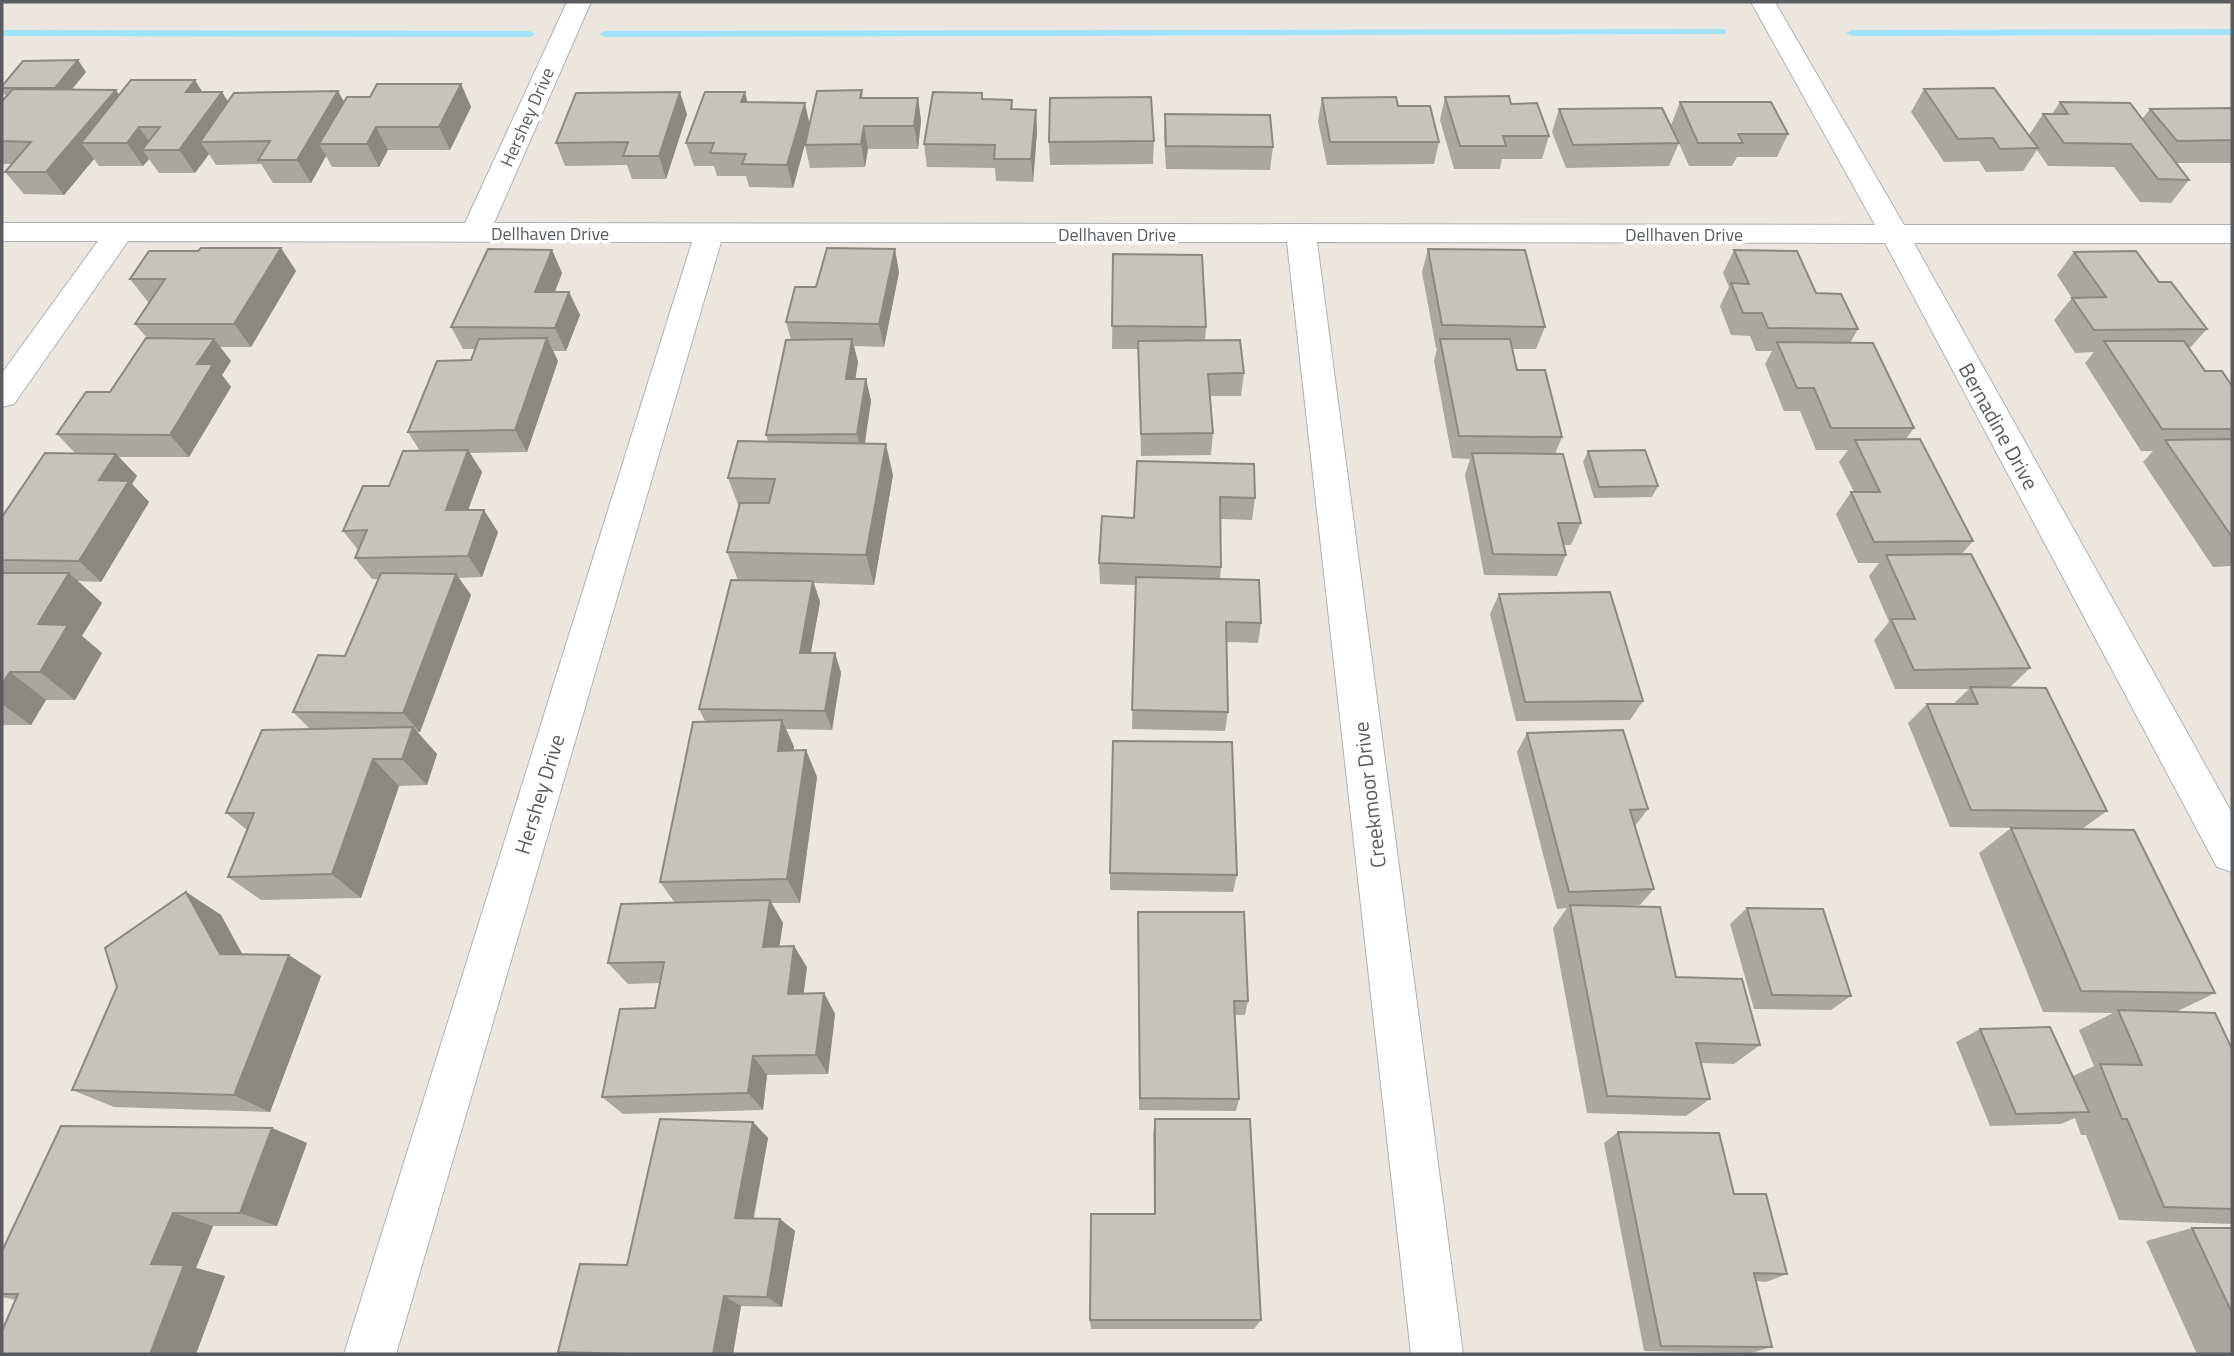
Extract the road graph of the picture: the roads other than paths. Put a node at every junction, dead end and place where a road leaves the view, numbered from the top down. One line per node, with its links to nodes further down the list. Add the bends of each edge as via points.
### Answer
1 (579, 2): 5 (street, Hershey Drive)
2 (1763, 2): 7 (street, Bernadine Drive)
3 (2, 232): 4 (street, Dellhaven Drive)
4 (120, 232): 5 (street, Dellhaven Drive); 10 (street)
5 (475, 233): 6 (street, Dellhaven Drive)
6 (709, 233): 9 (street, Dellhaven Drive); 12 (street, Hershey Drive)
7 (1894, 233): 8 (street, Dellhaven Drive); 9 (street, Dellhaven Drive); 11 (street, Bernadine Drive)
8 (2232, 234)
9 (1301, 235): 13 (street, Creekmoor Drive)
10 (2, 396)
11 (2232, 853)
12 (370, 1354)
13 (1437, 1354)

